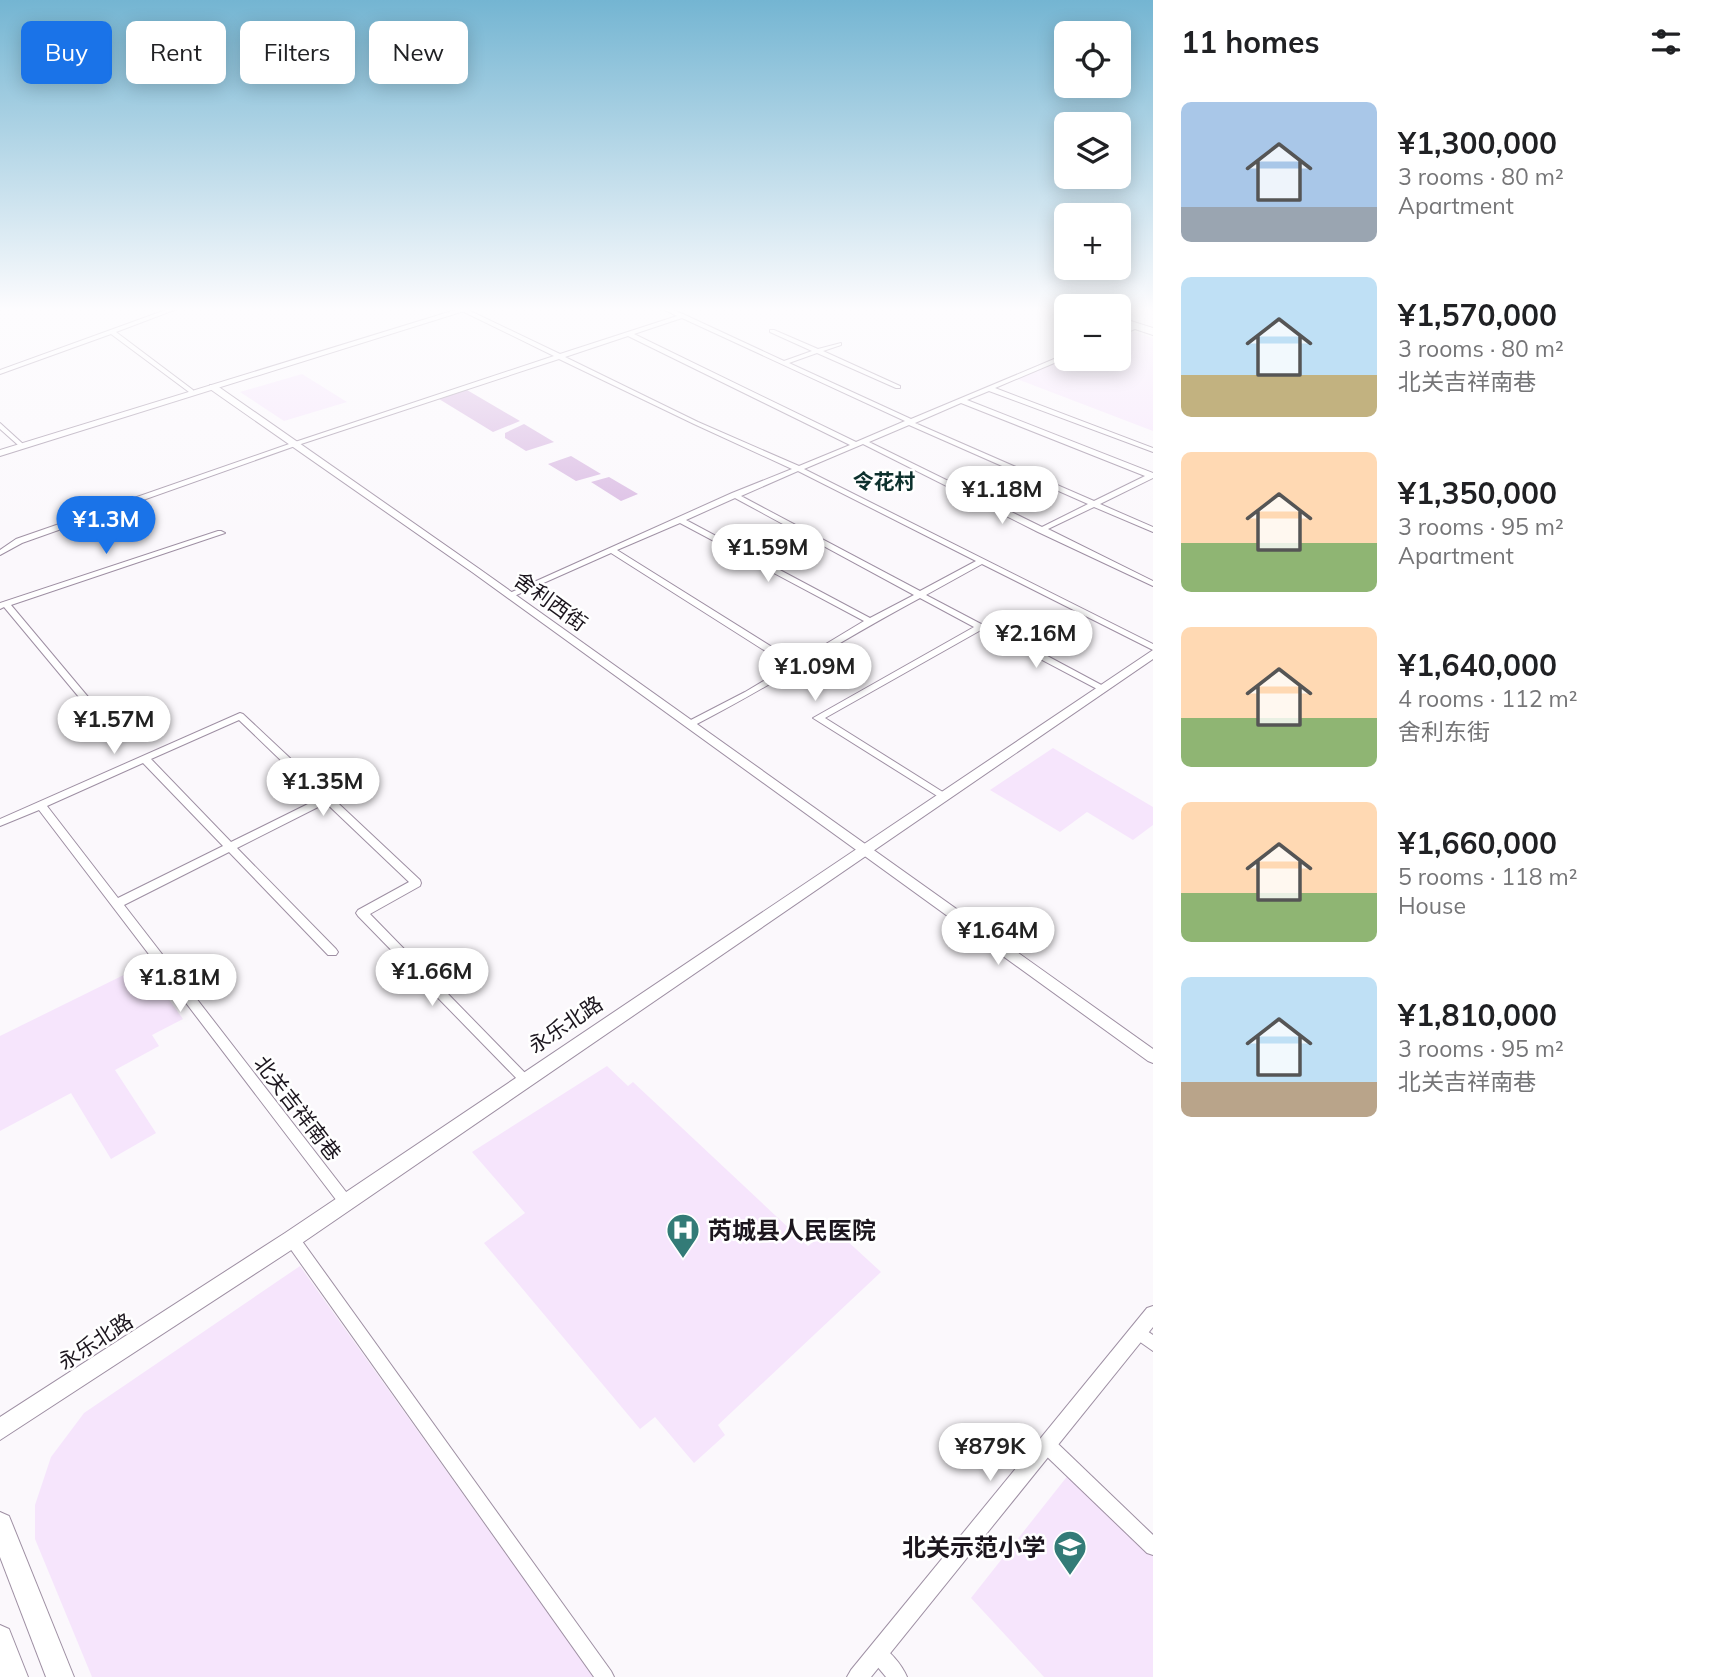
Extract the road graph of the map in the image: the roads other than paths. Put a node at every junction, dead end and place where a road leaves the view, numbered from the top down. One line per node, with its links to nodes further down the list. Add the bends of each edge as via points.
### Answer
1 (183, 385): 13 (street)
2 (210, 385): 13 (main road)
3 (219, 385): 10 (main road)
4 (475, 385): 19 (street)
5 (618, 385): 22 (street)
6 (738, 385): 17 (street)
7 (832, 385): 15 (street)
8 (894, 385): 11 (street)
9 (1000, 385): 12 (street)
10 (213, 387): 19 (street, 舍利西街); 21 (main road)
11 (898, 387)
12 (991, 389): 14 (street); 20 (street)
13 (191, 391): 18 (main road)
14 (963, 401): 15 (street); 23 (street)
15 (911, 422): 17 (street); 25 (street)
16 (0, 425): 18 (street)
17 (860, 443): 22 (street); 27 (street)
18 (19, 444): 21 (main road)
19 (295, 444): 31 (street, via 19,541); 34 (street, 舍利西街)
20 (1153, 450)
21 (0, 451)
22 (799, 469): 24 (street); 32 (street)
23 (1152, 474): 25 (street)
24 (735, 495): 26 (street); 35 (street)
25 (1094, 504): 27 (street); 28 (street)
26 (680, 520): 30 (street); 37 (street)
27 (1041, 530): 33 (street)
28 (1153, 530)
29 (221, 533): 36 (street)
30 (611, 550): 34 (street); 41 (street)
31 (0, 553)
32 (982, 561): 35 (street); 39 (street)
33 (1153, 584)
34 (509, 595): 44 (street, 舍利西街)
35 (919, 595): 37 (street); 38 (street)
36 (3, 605): 43 (street)
37 (870, 621): 41 (street)
38 (980, 627): 42 (street); 46 (street, via 818,718)
39 (1153, 647)
40 (1153, 654): 42 (main road, 永乐北路)
41 (796, 666): 44 (street)
42 (1102, 688): 46 (main road, 永乐北路)
43 (96, 712)
44 (690, 724): 51 (street, 舍利西街)
45 (145, 759): 47 (street, via 240,716); 48 (street); 50 (street)
46 (942, 796): 51 (main road, 永乐北路)
47 (326, 799): 50 (street); 55 (street, via 416,883 362,913)
48 (41, 805): 49 (street); 52 (street, 北关吉祥南巷)
49 (0, 823)
50 (230, 847): 52 (street); 53 (street)
51 (863, 849): 54 (street, 舍利西街); 55 (main road, 永乐北路)
52 (116, 904): 56 (street, 北关吉祥南巷)
53 (332, 952)
54 (1153, 1057)
55 (525, 1079): 56 (main road, 永乐北路)
56 (345, 1201): 57 (main road, 永乐北路)
57 (292, 1239): 60 (main road, 永乐北路); 68 (street)
58 (1153, 1314): 59 (street)
59 (1146, 1338): 61 (street)
60 (0, 1429)
61 (1047, 1445): 63 (street); 65 (street)
62 (0, 1525): 67 (main road)
63 (1153, 1547)
64 (0, 1638): 66 (main road)
65 (877, 1653): 69 (street); 70 (street)
66 (14, 1677)
67 (60, 1677)
68 (605, 1677)
69 (858, 1677)
70 (898, 1677)

